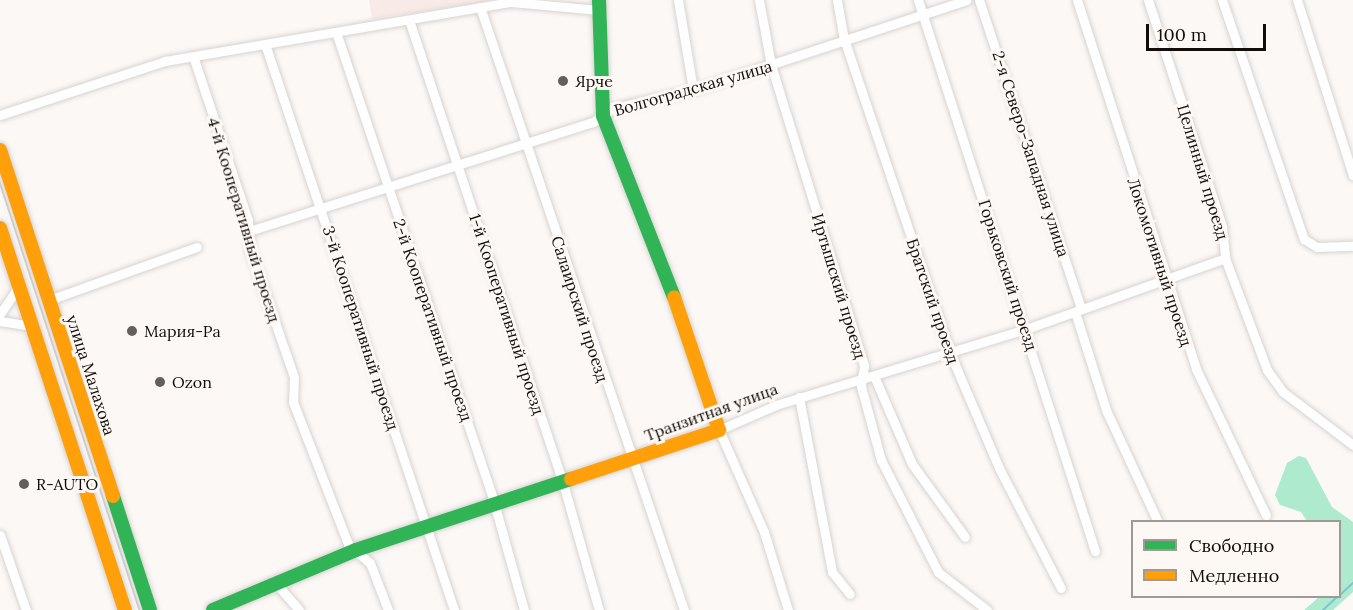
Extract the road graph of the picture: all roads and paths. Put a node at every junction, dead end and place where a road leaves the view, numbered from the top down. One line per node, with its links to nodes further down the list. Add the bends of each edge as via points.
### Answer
1 (678, 0): 20 (street)
2 (759, 0): 19 (street, Иртышский проезд)
3 (837, 0): 16 (street, Братский проезд)
4 (918, 0): 13 (street, Горьковский проезд)
5 (967, 0): 13 (street, Волгоградская улица)
6 (978, 0): 37 (street, 2-я Северо-Западная улица)
7 (1077, 0): 34 (street, Локомотивный проезд)
8 (1148, 0): 33 (street, Целинный проезд, via 1219,218)
9 (1222, 0): 31 (street, via 1307,245)
10 (1297, 0): 26 (street)
11 (599, 5): 12 (street, via 526,3); 22 (street)
12 (480, 7): 14 (street); 23 (street, Салаирский проезд)
13 (923, 16): 16 (street, Волгоградская улица); 41 (street, Горьковский проезд)
14 (409, 20): 15 (street); 25 (street, 1-й Кооперативный проезд)
15 (336, 32): 17 (street); 27 (street, 2-й Кооперативный проезд)
16 (844, 39): 19 (street, Волгоградская улица); 42 (street, Братский проезд)
17 (266, 47): 18 (street); 28 (street, 3-й Кооперативный проезд)
18 (194, 59): 21 (street, via 165,61); 30 (street, 4-й Кооперативный проезд)
19 (771, 65): 20 (street, Волгоградская улица); 43 (street, Иртышский проезд)
20 (693, 90): 22 (street, Волгоградская улица, via 614,108)
21 (0, 115)
22 (603, 116): 23 (street, Волгоградская улица); 45 (street, via 656,242)
23 (525, 143): 25 (street, Волгоградская улица); 47 (street, Салаирский проезд)
24 (0, 150): 36 (street, улица Малахова)
25 (458, 164): 27 (street, Волгоградская улица); 48 (street, 1-й Кооперативный проезд)
26 (1353, 175)
27 (389, 188): 28 (street, Волгоградская улица); 49 (street, 2-й Кооперативный проезд)
28 (321, 208): 30 (street, Волгоградская улица); 52 (street, 3-й Кооперативный проезд)
29 (0, 228): 35 (street)
30 (249, 231): 55 (street, 4-й Кооперативный проезд, via 250,250 294,377 293,402 348,544)
31 (1353, 246)
32 (196, 247): 36 (street)
33 (1225, 258): 34 (street, Транзитная улица); 46 (street, Целинный проезд, via 1276,385)
34 (1165, 280): 37 (street, Транзитная улица); 50 (street, Локомотивный проезд, via 1196,369)
35 (18, 287): 38 (street); 40 (street)
36 (49, 300): 62 (street, улица Малахова)
37 (1078, 310): 41 (street, Транзитная улица); 51 (street, 2-я Северо-Западная улица, via 1106,411 1143,501)
38 (0, 314)
39 (0, 321): 40 (street)
40 (31, 326): 61 (street)
41 (1026, 329): 42 (street, Транзитная улица); 56 (street, Горьковский проезд)
42 (950, 353): 43 (street, Транзитная улица); 58 (street, Братский проезд, via 999,468)
43 (870, 378): 44 (street, Транзитная улица); 54 (street, Иртышский проезд, via 912,464); 71 (street, Иртышский проезд, via 861,386 881,460 938,572)
44 (800, 398): 45 (street, Транзитная улица); 59 (street, via 832,572)
45 (719, 430): 47 (street, Транзитная улица); 70 (street, via 764,532)
46 (1353, 445)
47 (631, 458): 48 (street, Транзитная улица); 69 (street, Салаирский проезд)
48 (561, 482): 49 (street, Транзитная улица); 68 (street, 1-й Кооперативный проезд)
49 (495, 503): 52 (street, Транзитная улица); 67 (street, 2-й Кооперативный проезд)
50 (1266, 515)
51 (1157, 520)
52 (427, 526): 55 (street, Транзитная улица); 66 (street, 3-й Кооперативный проезд)
53 (0, 535): 60 (street)
54 (965, 537)
55 (356, 550): 57 (street, Транзитная улица); 65 (street, 4-й Кооперативный проезд, via 370,563)
56 (1095, 551)
57 (274, 581): 63 (street, Транзитная улица); 64 (street)
58 (1061, 588)
59 (850, 594)
60 (26, 610)
61 (125, 610)
62 (150, 610)
63 (213, 610)
64 (299, 610)
65 (388, 610)
66 (454, 610)
67 (524, 610)
68 (599, 610)
69 (684, 610)
70 (788, 610)
71 (987, 610)

